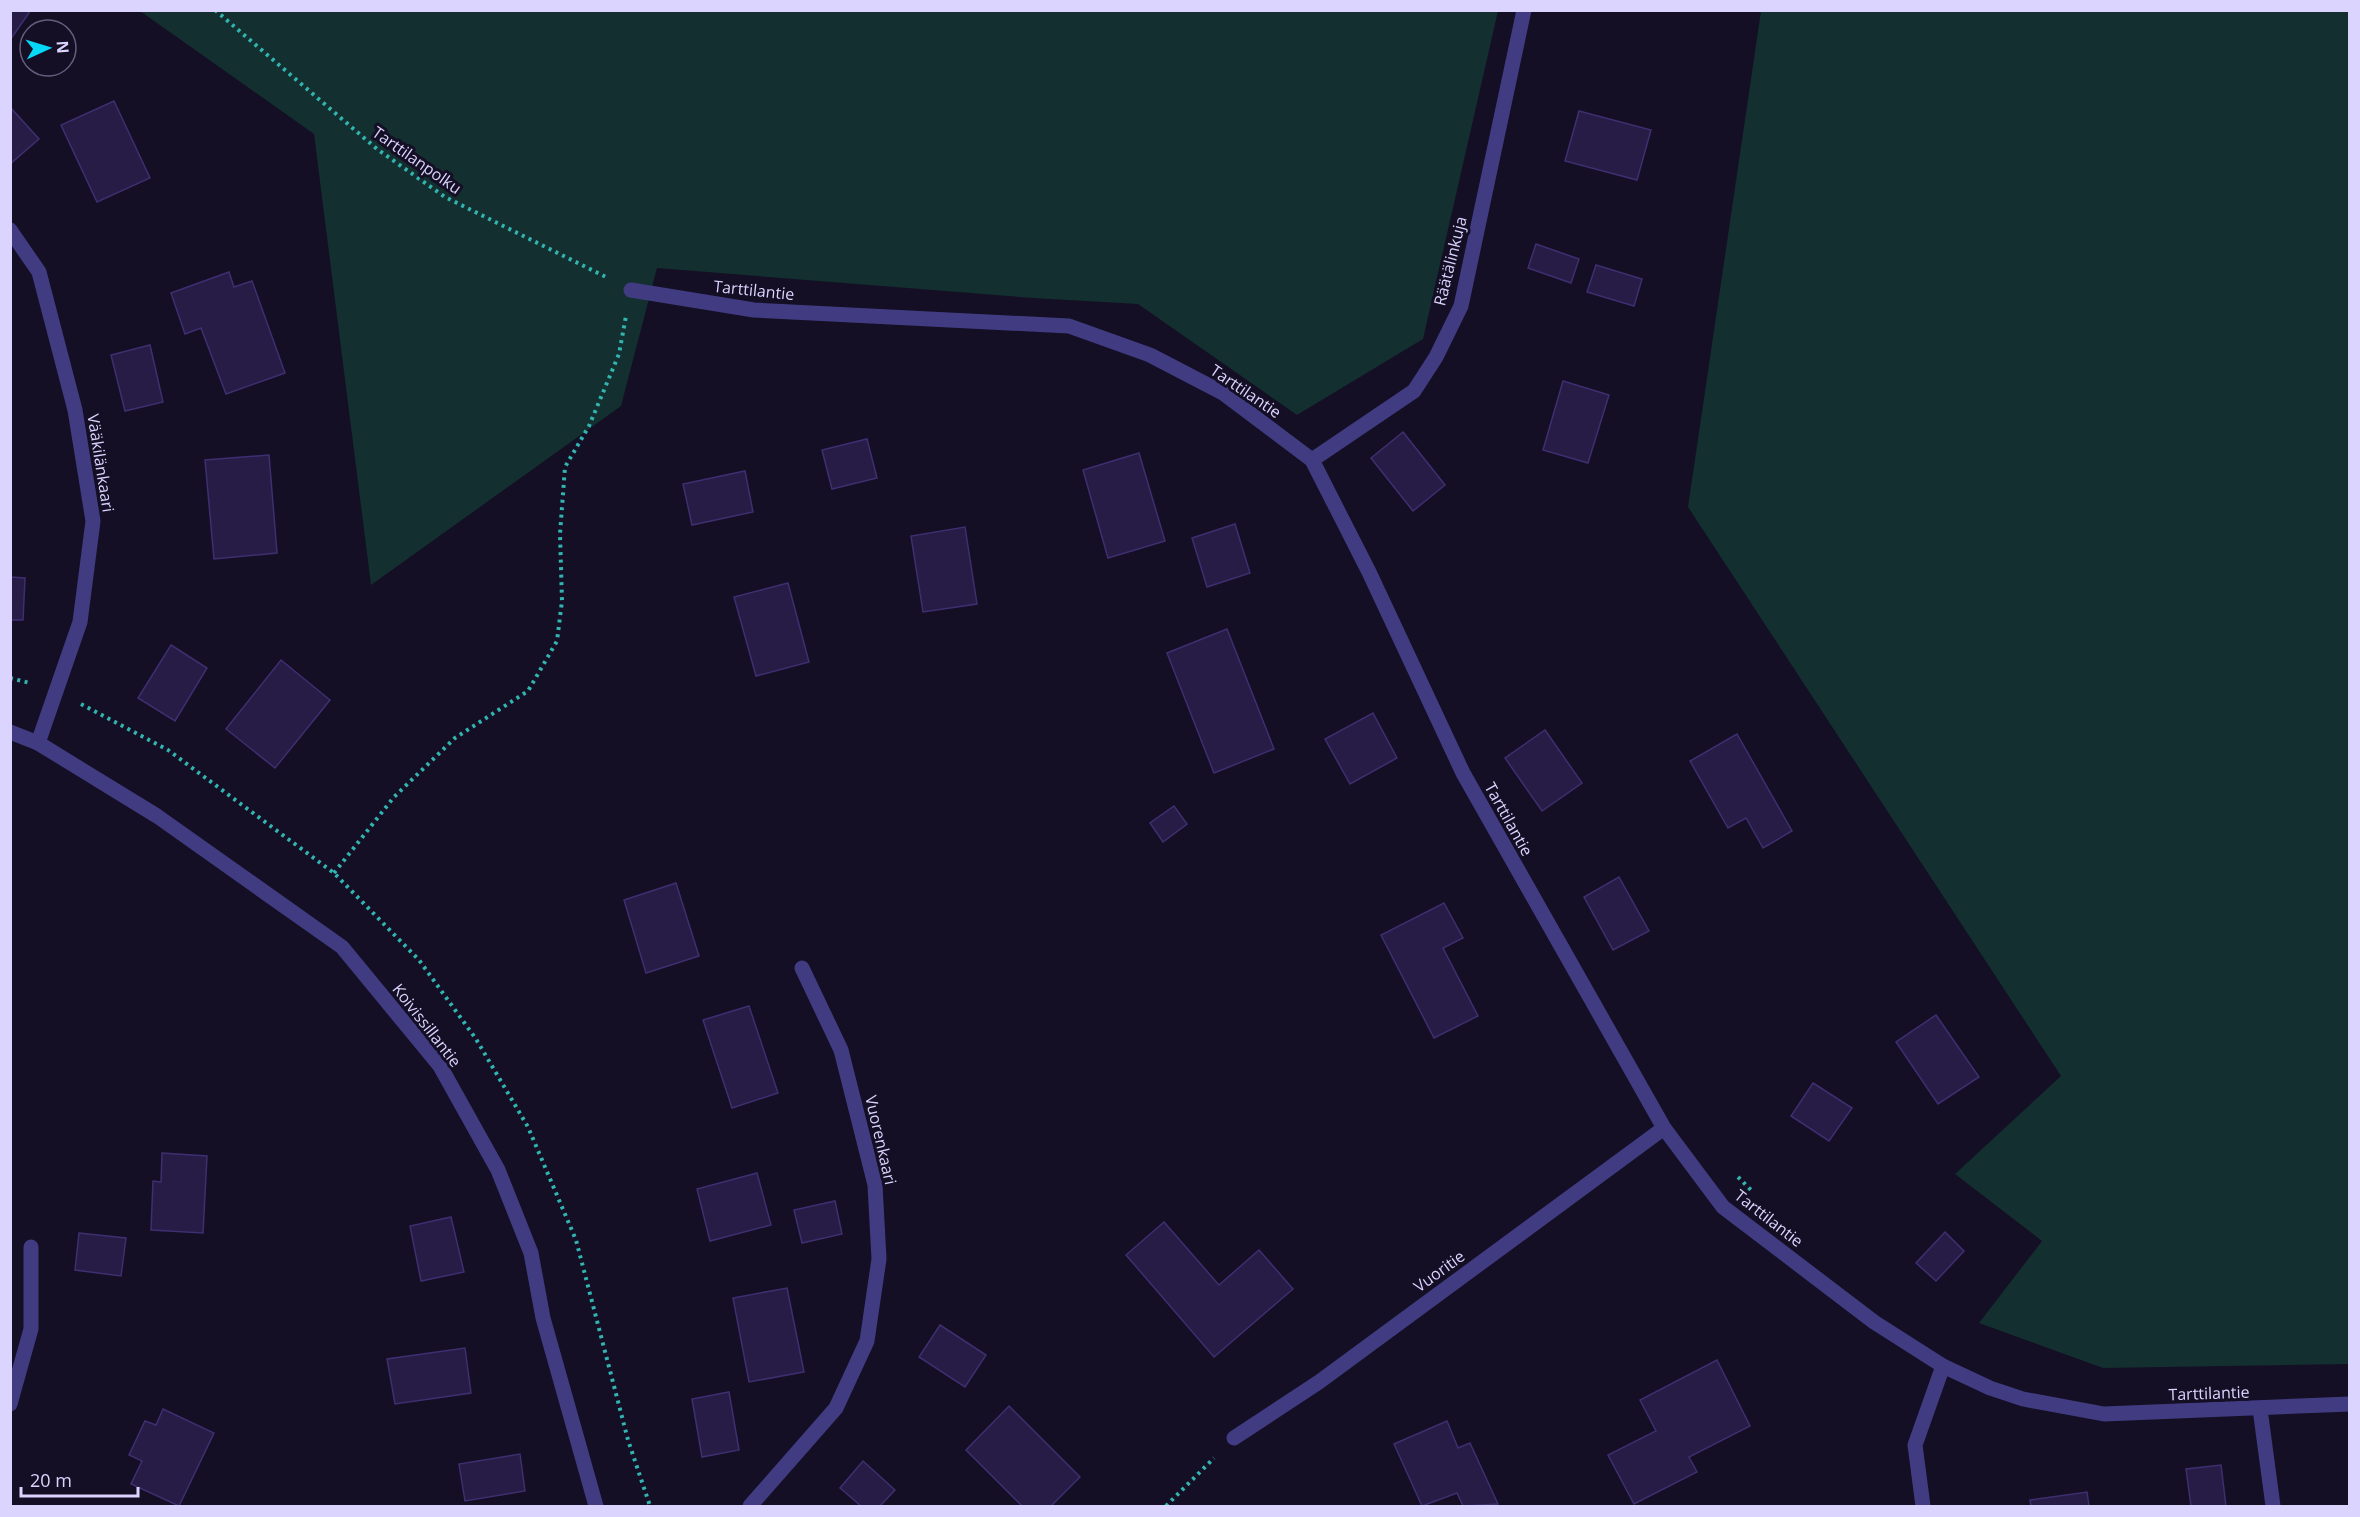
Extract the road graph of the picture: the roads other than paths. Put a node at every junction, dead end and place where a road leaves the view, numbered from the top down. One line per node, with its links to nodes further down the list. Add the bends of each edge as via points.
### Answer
1 (1524, 10): 4 (street, Räätälinkuja, via 1461,306 1414,391)
2 (10, 230): 6 (street, Vääkilänkaari, via 39,272 75,410 93,521 80,622)
3 (631, 290): 4 (street, Tarttilantie, via 754,310 1069,326 1150,355 1223,393)
4 (1312, 460): 8 (street, Tarttilantie, via 1463,773)
5 (10, 732): 6 (street, Koivissillantie)
6 (39, 743): 15 (street, Koivissillantie, via 156,816 342,947 440,1066 498,1170 531,1253 543,1318)
7 (801, 968): 16 (street, Vuorenkaari, via 840,1050 875,1185 879,1259 867,1341 836,1408)
8 (1664, 1128): 10 (street, Tarttilantie, via 1723,1207 1874,1322); 14 (street, Vuoritie, via 1319,1382)
9 (31, 1248): 11 (street, via 31,1329)
10 (1943, 1366): 13 (street, Tarttilantie, via 2023,1399 2104,1414); 17 (street, via 1915,1445)
11 (10, 1404)
12 (2349, 1404): 13 (street, Tarttilantie)
13 (2260, 1409): 18 (street)
14 (1234, 1438)
15 (596, 1506)
16 (750, 1506)
17 (1923, 1506)
18 (2273, 1506)

